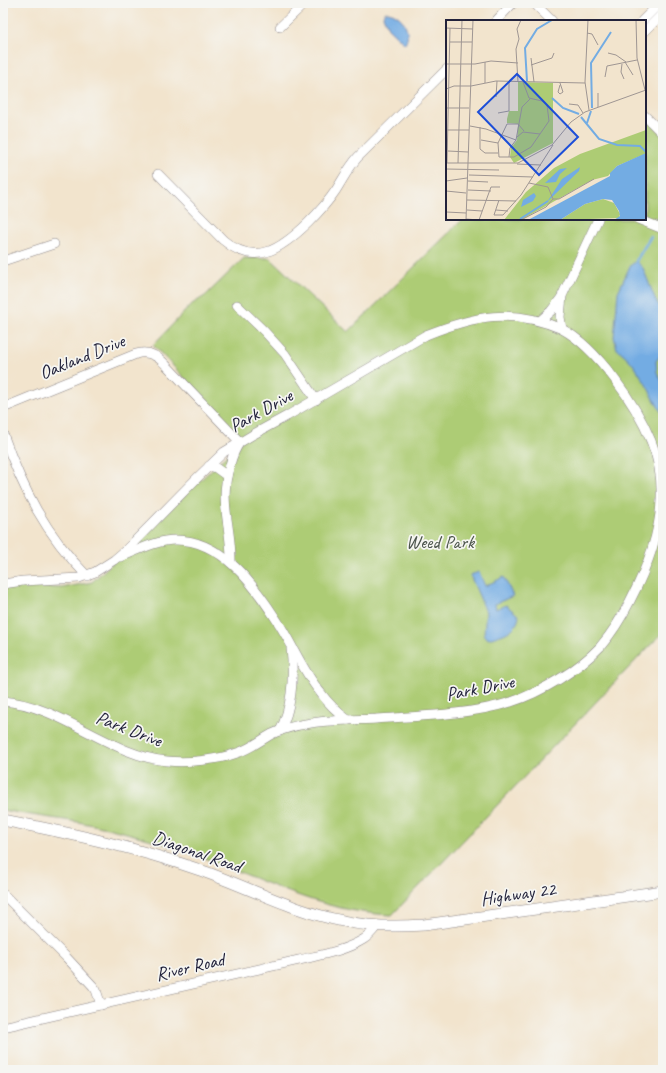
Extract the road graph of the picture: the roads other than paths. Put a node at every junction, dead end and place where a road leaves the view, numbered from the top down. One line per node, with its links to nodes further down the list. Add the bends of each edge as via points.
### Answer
1 (305, 3): 9 (street)
2 (513, 3): 6 (street)
3 (534, 3): 7 (street)
4 (660, 3): 8 (street)
5 (663, 13): 10 (street)
6 (497, 20)
7 (551, 20)
8 (643, 20)
9 (280, 27)
10 (646, 30)
11 (446, 71): 14 (street, via 358,157 314,217 286,243 268,252 249,253 231,247)
12 (647, 122): 13 (street)
13 (663, 134)
14 (158, 174)
15 (598, 220): 20 (street)
16 (640, 220): 17 (street)
17 (663, 229)
18 (54, 244): 19 (street)
19 (3, 261)
20 (562, 296): 22 (street); 23 (street)
21 (237, 305): 24 (street, via 285,354)
22 (541, 320): 23 (street, Park Drive); 24 (street, Park Drive, via 492,316 448,326 406,346)
23 (562, 329): 36 (street, Park Drive, via 584,344 614,378 644,426 657,460 662,492 657,529 639,584 623,614 600,647 585,660 528,696 471,710)
24 (316, 400): 27 (street, Park Drive)
25 (3, 408): 27 (street, Oakland Drive, via 140,353 150,354 156,356 171,370)
26 (3, 434): 32 (street, via 18,473 42,520 62,549)
27 (240, 442): 28 (street, Park Drive); 29 (street)
28 (209, 466): 29 (street); 30 (street, Park Drive)
29 (226, 476): 31 (street, via 225,508 232,546)
30 (114, 560): 31 (street, via 145,547 175,540 209,548); 32 (street, Park Drive)
31 (231, 563): 34 (street, via 277,620)
32 (87, 576): 33 (street, Park Drive)
33 (3, 584)
34 (290, 644): 36 (street, via 320,693); 37 (street, via 290,700)
35 (3, 701): 37 (street, Park Drive, via 41,710 119,746 155,759 169,761 228,756)
36 (348, 720): 37 (street, Park Drive, via 311,723)
37 (280, 730)
38 (3, 820): 41 (main road, Diagonal Road, via 113,843 198,869 323,917)
39 (663, 891): 41 (main road, Highway 22, via 424,925)
40 (3, 894): 42 (street, via 93,986)
41 (377, 926): 42 (street, River Road, via 365,939 336,950)
42 (101, 1005): 43 (street, River Road)
43 (3, 1026)

